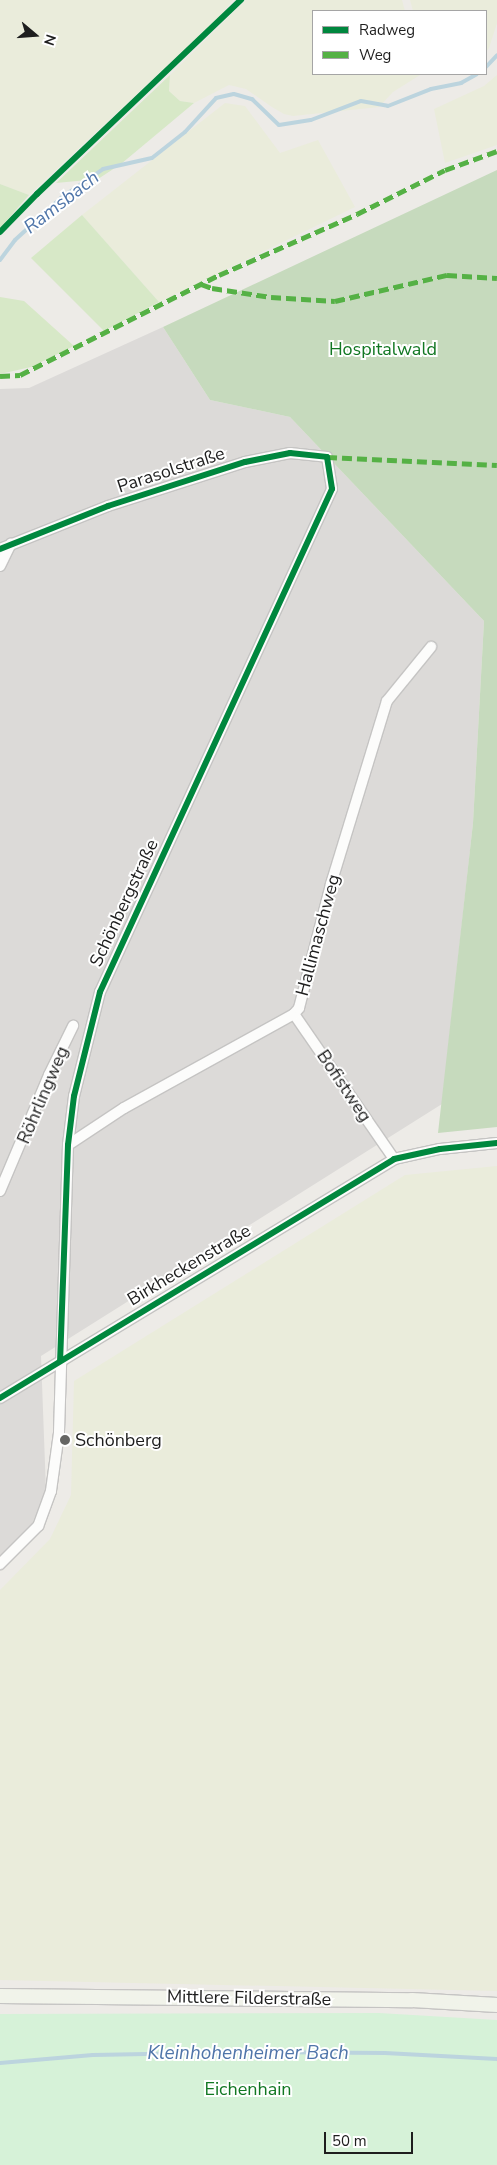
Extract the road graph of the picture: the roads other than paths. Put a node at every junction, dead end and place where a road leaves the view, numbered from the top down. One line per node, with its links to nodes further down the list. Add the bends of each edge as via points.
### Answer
1 (332, 489): 2 (street, Parasolstraße, via 327,457 290,454 245,462 127,500); 9 (street, Schönbergstraße, via 100,992 74,1096)
2 (11, 543): 3 (street, Parasolstraße); 4 (street)
3 (0, 549)
4 (0, 566)
5 (431, 647): 6 (street, Hallimaschweg, via 387,702 331,884 299,1008)
6 (294, 1014): 9 (street, Hallimaschweg, via 124,1108); 10 (street, Bofistweg)
7 (73, 1026): 11 (street, Röhrlingweg)
8 (497, 1143): 10 (street)
9 (68, 1145): 12 (street, Schönbergstraße)
10 (394, 1158): 12 (street, Birkheckenstraße)
11 (0, 1191)
12 (60, 1360): 13 (street, Birkheckenstraße); 14 (street, Schönbergstraße, via 59,1433 51,1491 38,1526)
13 (0, 1398)
14 (0, 1564)
15 (0, 1996): 16 (main road, Mittlere Filderstraße, via 412,2000)
16 (497, 2005)

